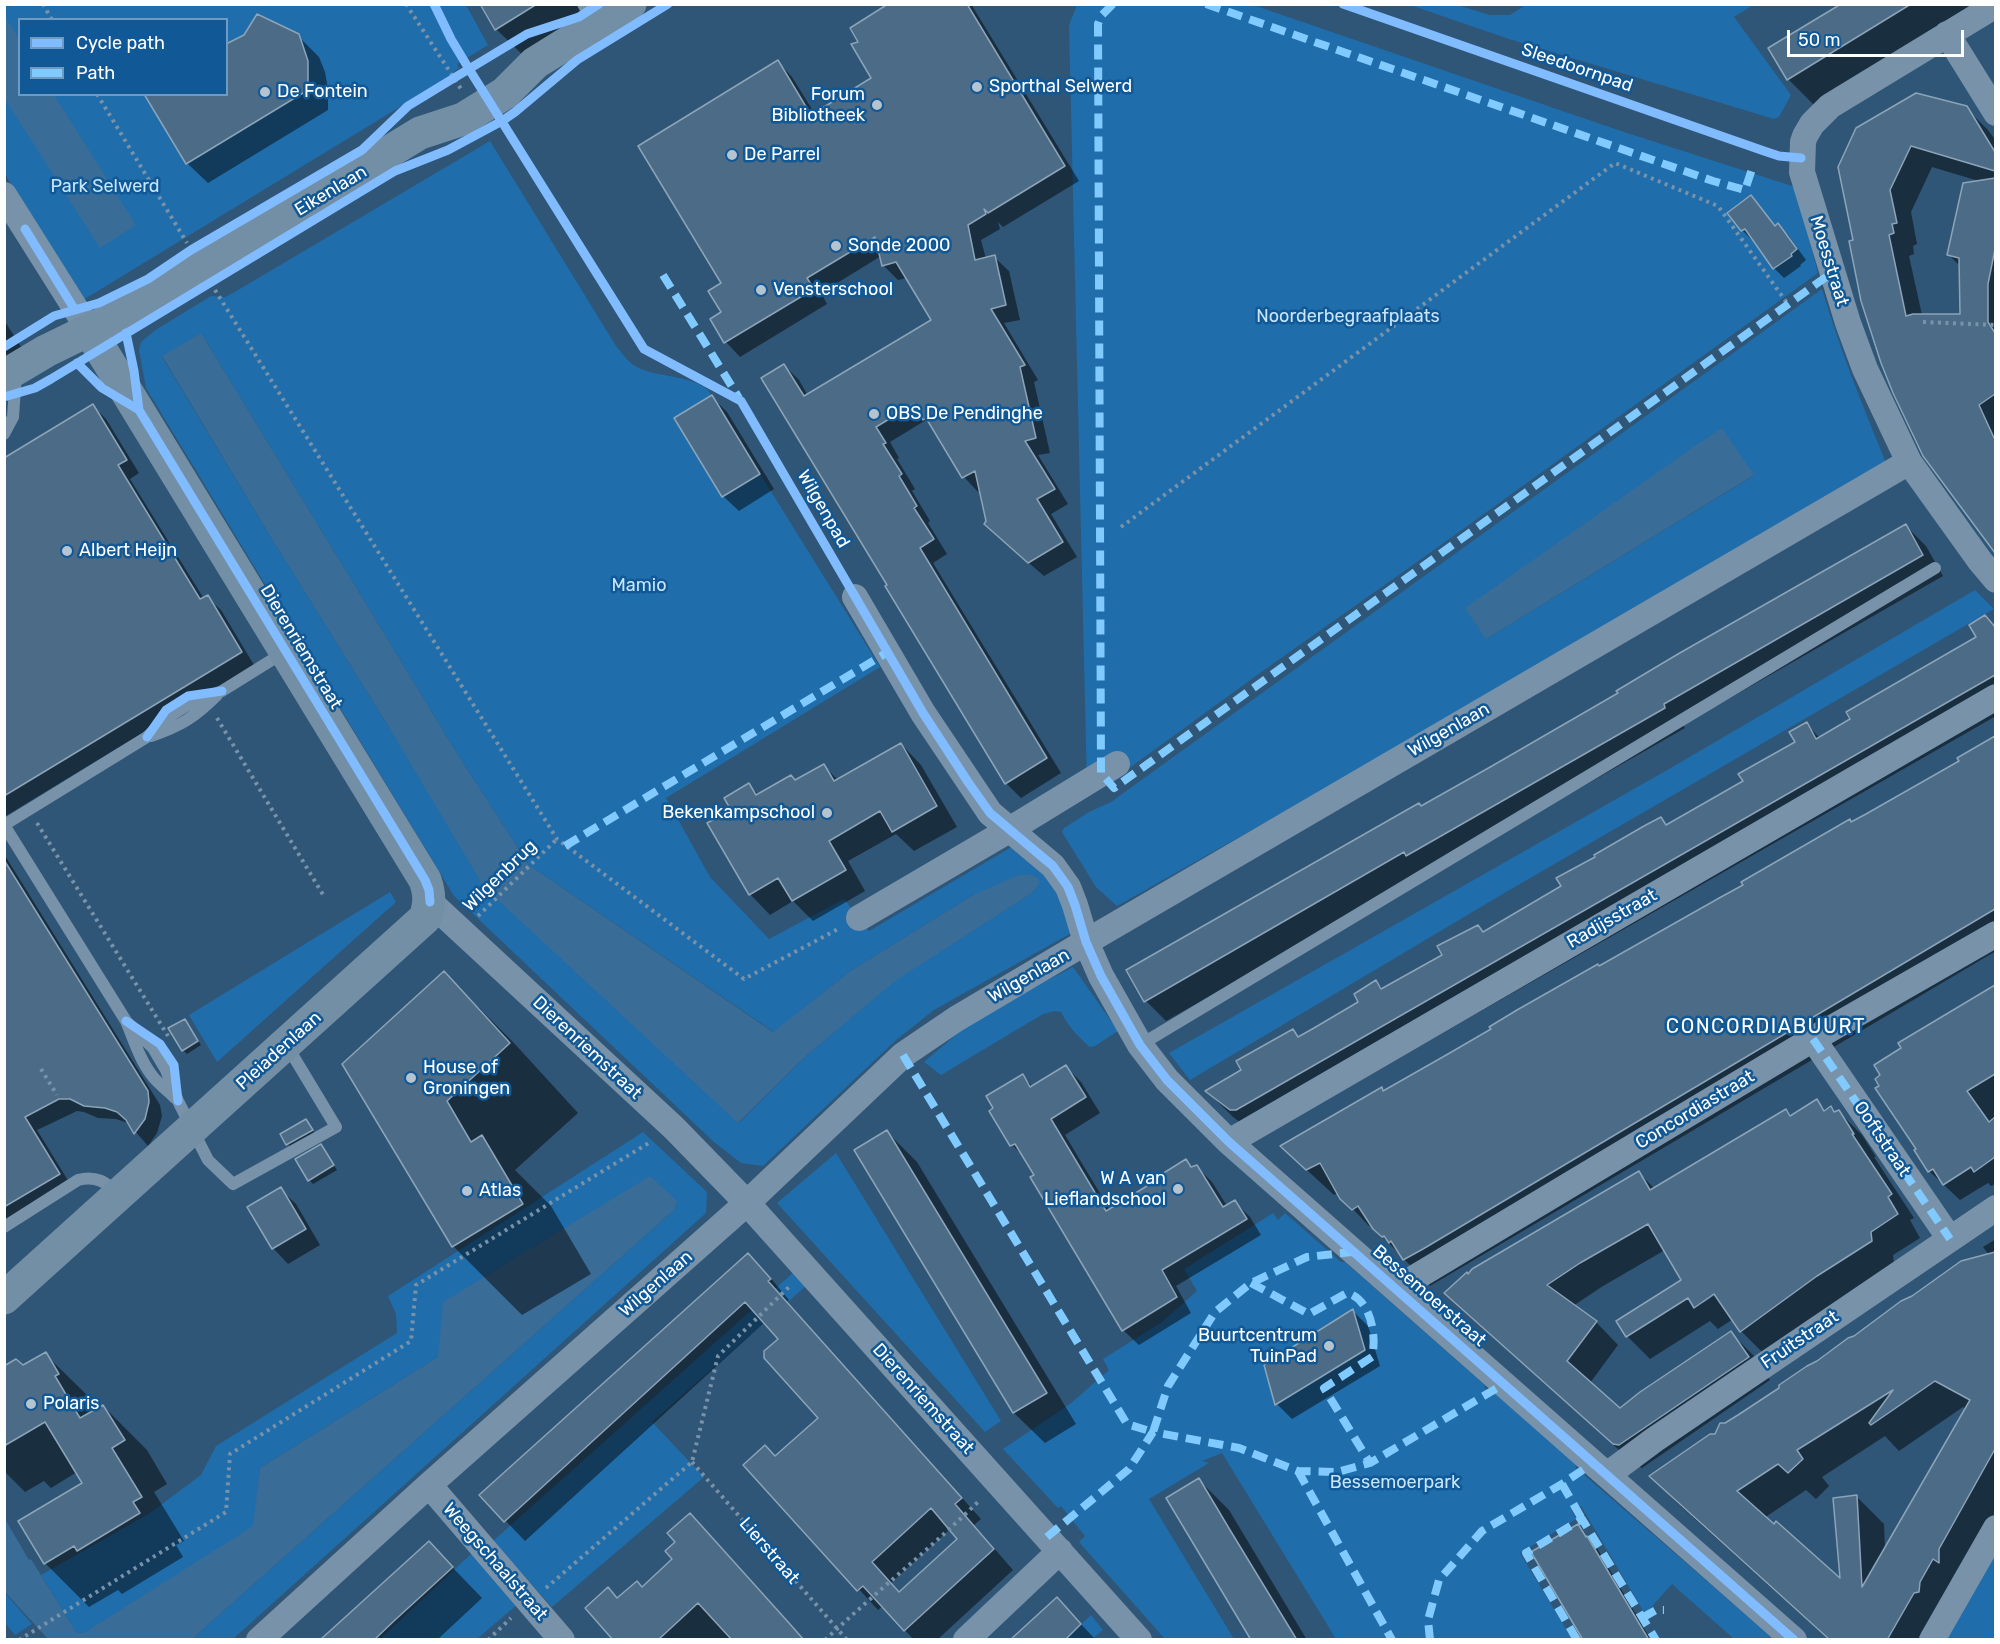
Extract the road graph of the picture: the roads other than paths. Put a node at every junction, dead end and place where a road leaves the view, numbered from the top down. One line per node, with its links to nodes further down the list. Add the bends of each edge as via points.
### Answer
1 (630, 4): 3 (street, Eikenlaan)
2 (1995, 5): 4 (street, Moesstraat)
3 (589, 15): 5 (street, Eikenlaan)
4 (1947, 34): 6 (street); 12 (street, Moesstraat, via 1830,106 1809,129 1801,158 1804,184 1848,323)
5 (535, 63): 7 (street, Eikenlaan, via 505,93 463,119); 7 (street, Eikenlaan, via 494,77 462,82 454,101)
6 (1995, 113)
7 (420, 133): 9 (street, Eikenlaan, via 128,311)
8 (4, 195): 9 (street)
9 (89, 330): 10 (street, Eikenlaan); 16 (street, Dierenriemstraat)
10 (10, 372): 11 (lane, Eikenlaan, via 13,417)
11 (4, 434)
12 (1909, 462): 14 (street, Moesstraat); 26 (street, Wilgenlaan)
13 (1935, 568): 29 (lane)
14 (1995, 580)
15 (855, 597): 22 (street, via 968,782 990,813)
16 (285, 652): 17 (lane); 23 (street, Dierenriemstraat, via 425,880)
17 (222, 691): 19 (lane, via 191,702); 19 (lane, via 177,727)
18 (1995, 697): 31 (street, Radijsstraat)
19 (147, 737): 21 (lane)
20 (1117, 764): 22 (street)
21 (4, 825): 30 (lane, via 126,1021 140,1056 154,1078 178,1101)
22 (1009, 830): 24 (street); 26 (street, via 1053,866 1068,887)
23 (430, 902): 28 (street, Pleiadenlaan, via 426,918); 33 (street, Dierenriemstraat, via 674,1128)
24 (859, 918)
25 (1995, 934): 27 (street, Concordiastraat)
26 (1086, 942): 29 (street, Bessemoerstraat); 33 (street, Wilgenlaan, via 903,1055)
27 (1814, 1039): 36 (street, Ooftstraat); 37 (street, Concordiastraat)
28 (286, 1044): 30 (street, Pleiadenlaan); 30 (lane, via 336,1127 234,1184 208,1160)
29 (1140, 1045): 31 (street, Bessemoerstraat, via 1167,1080)
30 (192, 1130): 32 (street, Pleiadenlaan)
31 (1229, 1142): 37 (street, Bessemoerstraat)
32 (119, 1195): 35 (lane, via 102,1180 78,1180); 38 (street, Pleiadenlaan)
33 (747, 1203): 40 (street, Wilgenlaan); 42 (street, Dierenriemstraat)
34 (1995, 1208): 36 (street, Fruitstraat)
35 (4, 1227)
36 (1950, 1239): 39 (street, Fruitstraat)
37 (1396, 1289): 39 (street, Bessemoerstraat)
38 (4, 1298)
39 (1607, 1475): 47 (street, Bessemoerstraat)
40 (429, 1485): 43 (street, Wilgenlaan); 44 (street, Weegschaalstraat)
41 (1995, 1528): 48 (street)
42 (1060, 1551): 45 (street); 46 (street, Dierenriemstraat)
43 (259, 1640)
44 (562, 1640)
45 (966, 1640)
46 (1139, 1640)
47 (1794, 1640)
48 (1932, 1640)

